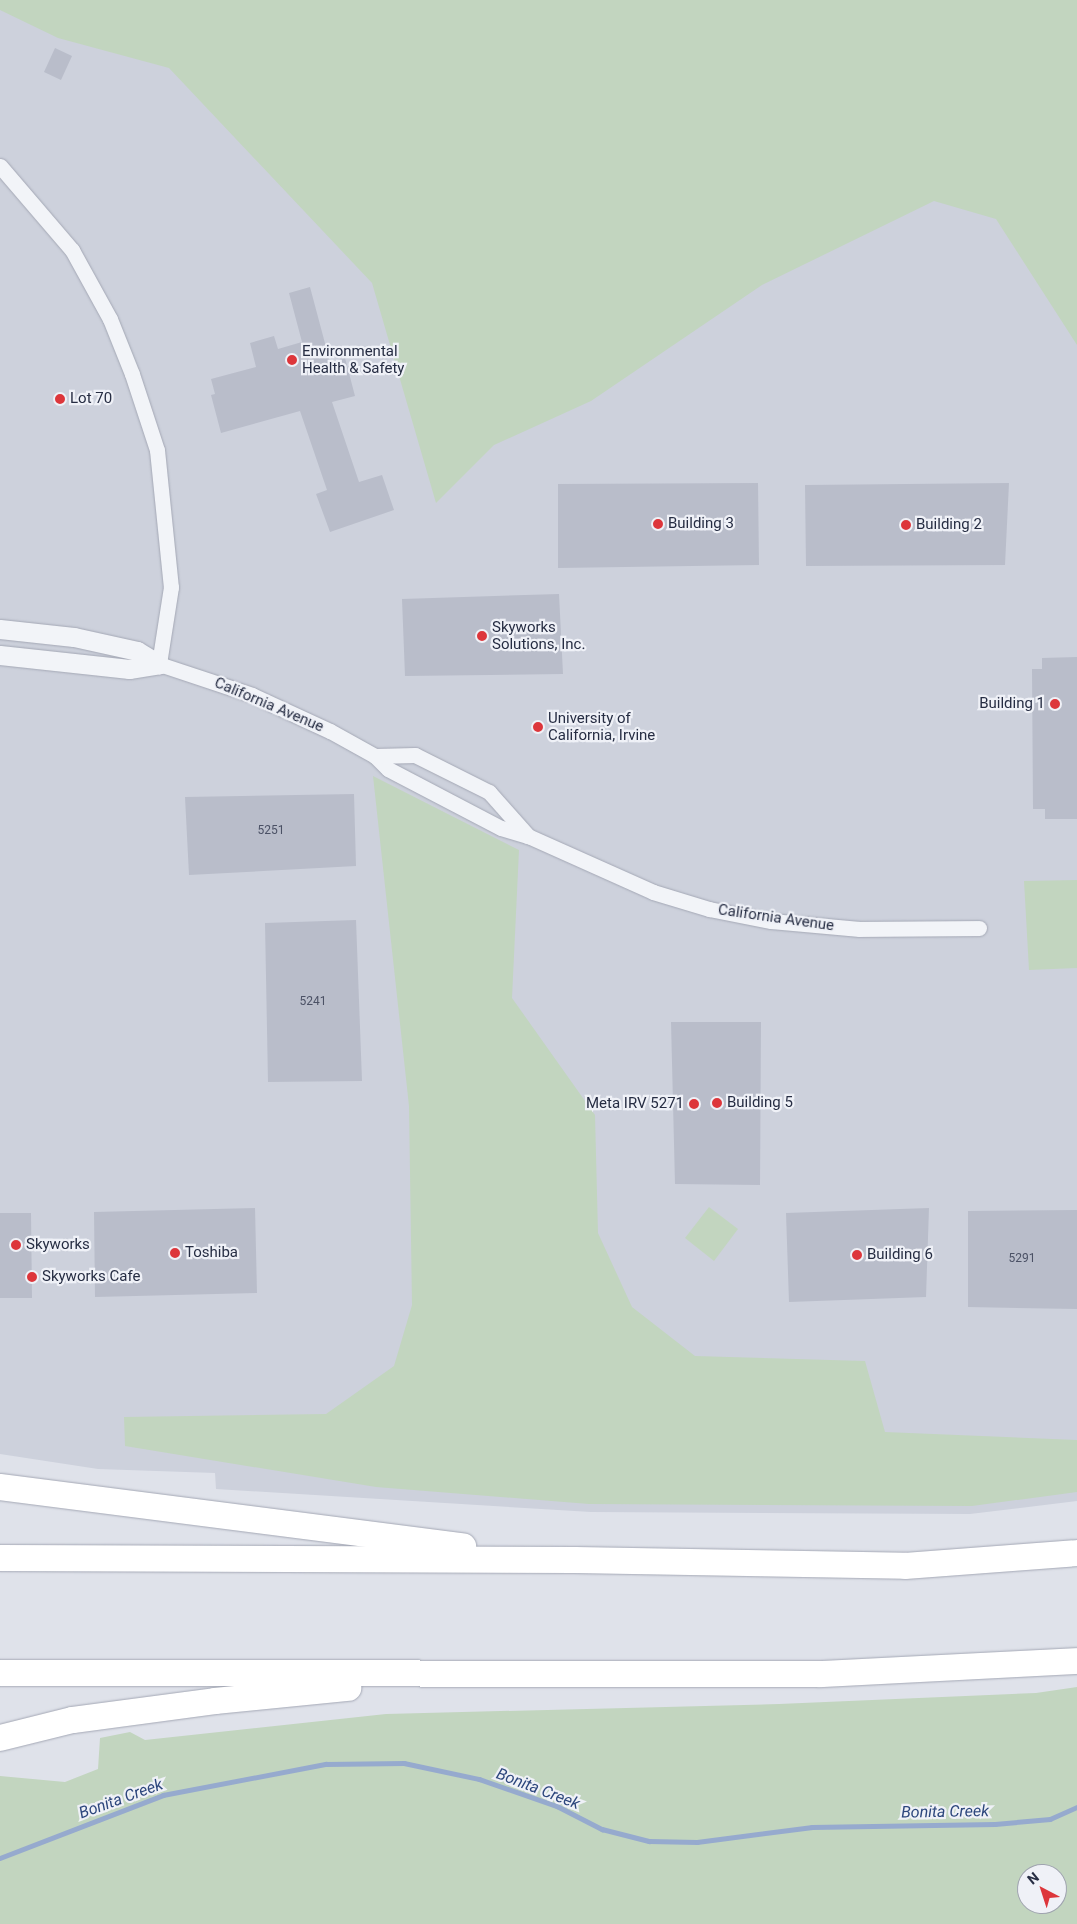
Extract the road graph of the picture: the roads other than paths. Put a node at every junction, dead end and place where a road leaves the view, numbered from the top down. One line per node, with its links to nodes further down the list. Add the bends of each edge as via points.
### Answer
1 (0, 166): 4 (street, via 72,250 110,319 157,450 170,577)
2 (0, 629): 4 (street, California Avenue, via 83,639 137,651)
3 (0, 655): 4 (street, California Avenue, via 129,669)
4 (159, 664): 5 (street, California Avenue, via 252,695)
5 (375, 756): 6 (street, California Avenue, via 388,769 475,814); 6 (street, California Avenue, via 415,755 489,792)
6 (528, 836): 7 (street, California Avenue, via 611,875 709,909 771,921 860,929)
7 (979, 928)
8 (0, 1487): 11 (highway)
9 (1077, 1553): 11 (highway, via 906,1566)
10 (0, 1558): 11 (highway)
11 (575, 1560)
12 (1077, 1661): 14 (highway, via 821,1674)
13 (0, 1673): 14 (highway)
14 (513, 1673): 15 (highway, via 215,1700 73,1720)
15 (0, 1738)

